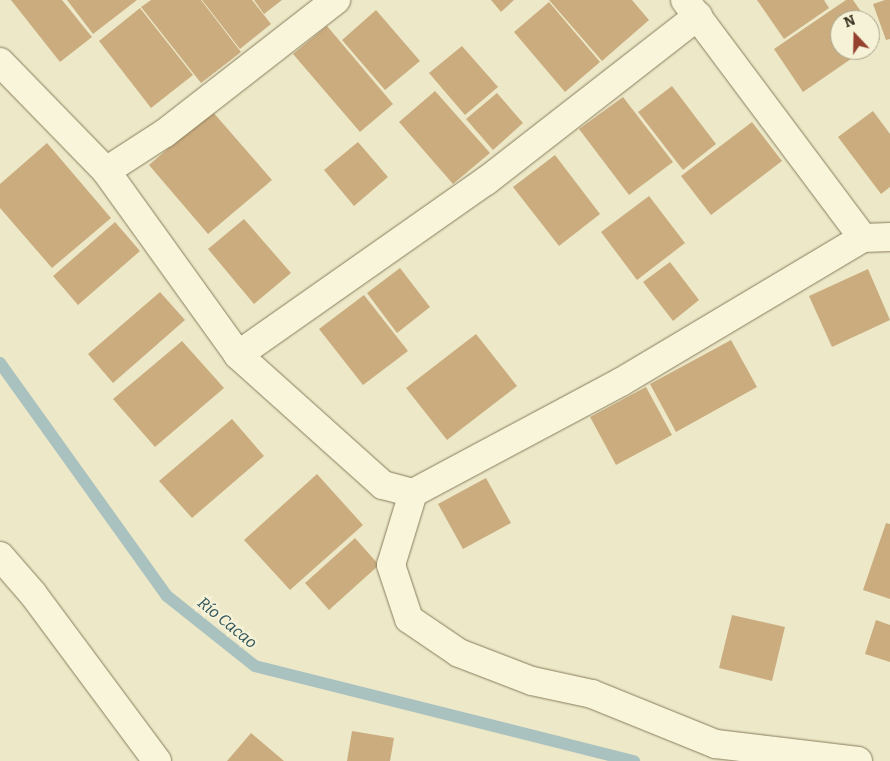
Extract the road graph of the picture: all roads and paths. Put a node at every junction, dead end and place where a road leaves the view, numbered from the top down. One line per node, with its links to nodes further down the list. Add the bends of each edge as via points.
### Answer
1 (336, 0): 4 (street, via 165,133)
2 (692, 8): 6 (street); 7 (street, via 486,181)
3 (0, 62): 4 (street)
4 (106, 171): 7 (street)
5 (890, 237): 6 (street)
6 (863, 238): 8 (street, via 621,382)
7 (238, 355): 8 (street, via 383,485)
8 (414, 493): 10 (street, via 392,565 409,619 459,654 532,681 592,694 716,744)
9 (0, 556): 11 (street, via 33,594)
10 (825, 759): 12 (street)
11 (156, 761)
12 (858, 761)

